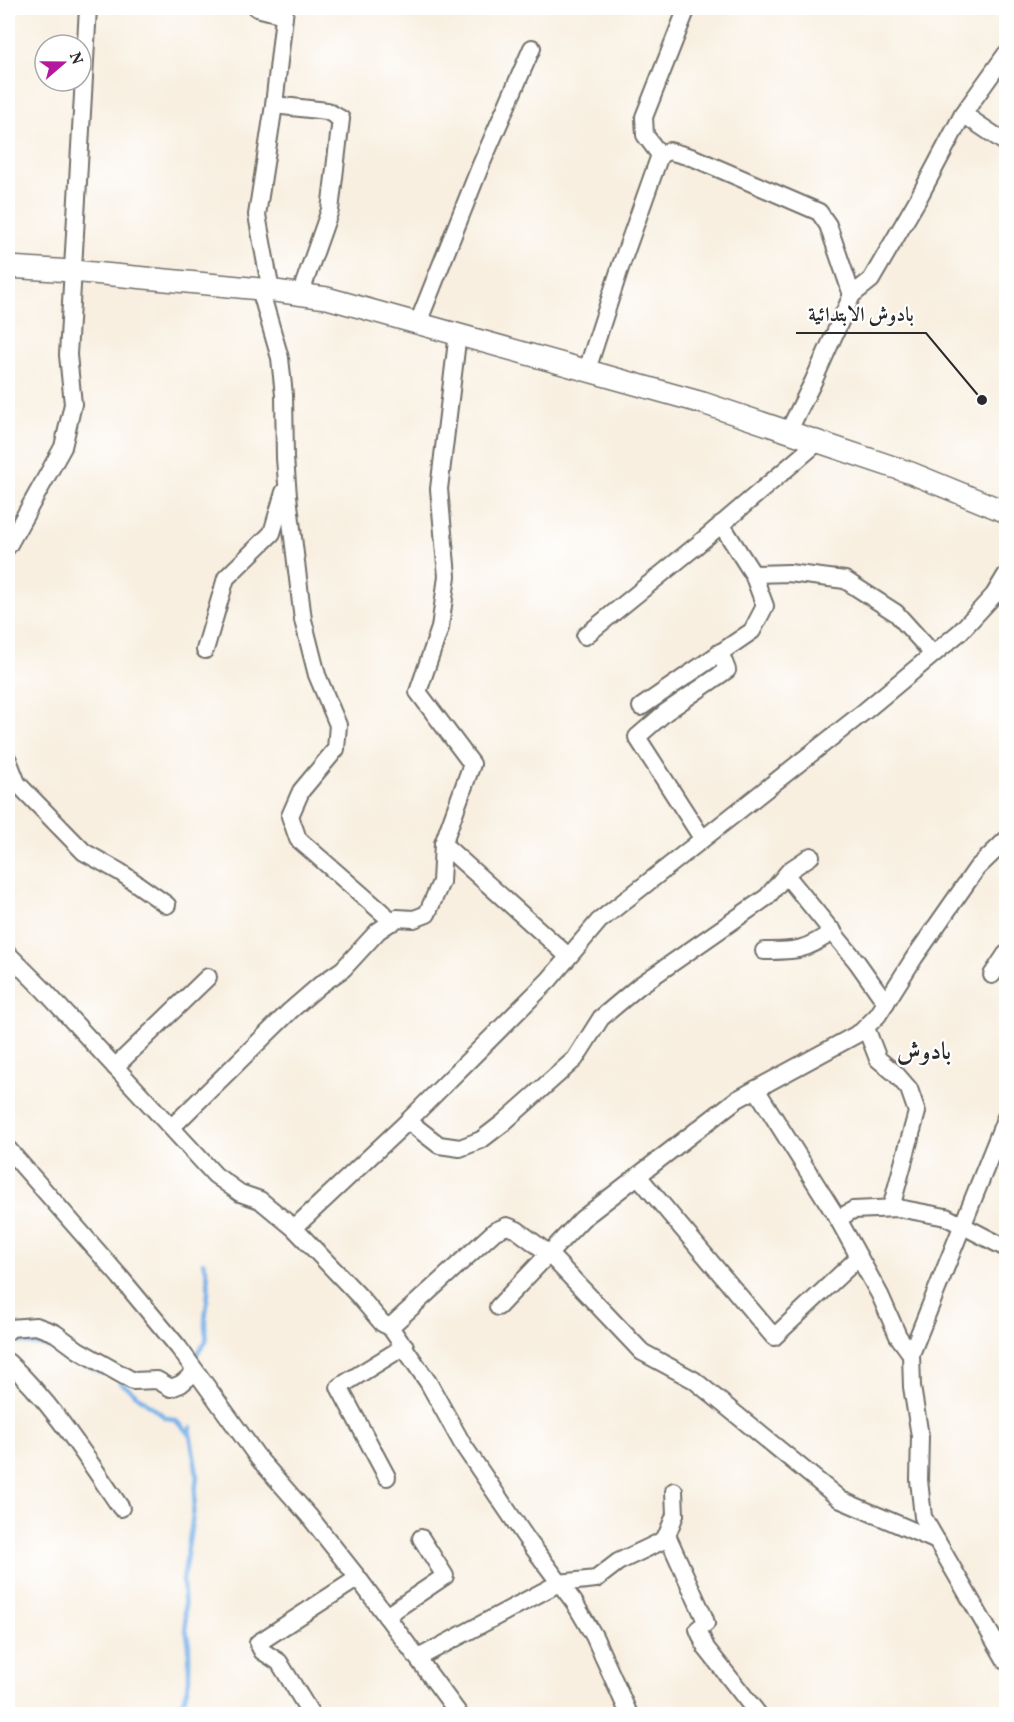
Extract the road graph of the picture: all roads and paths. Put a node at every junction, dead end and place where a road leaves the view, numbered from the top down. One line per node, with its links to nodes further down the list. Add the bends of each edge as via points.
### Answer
1 (88, 8): 12 (street)
2 (256, 8): 4 (street)
3 (687, 8): 10 (street, via 644,117 645,135)
4 (284, 11): 7 (street)
5 (532, 48): 16 (street)
6 (1006, 54): 8 (street)
7 (274, 105): 13 (street, via 256,215); 14 (street, via 327,111 341,119 330,210)
8 (963, 114): 9 (street); 15 (street, via 871,280)
9 (1006, 143)
10 (660, 155): 15 (street, via 669,151 694,158 819,212 828,225); 18 (street)
11 (8, 267): 12 (street)
12 (72, 271): 13 (street); 24 (street, via 68,355 73,404 63,447)
13 (265, 290): 14 (street); 21 (street, via 285,395)
14 (300, 295): 16 (street, via 327,298)
15 (852, 295): 19 (street)
16 (418, 322): 17 (street)
17 (458, 333): 18 (street); 35 (street, via 439,489 447,576 440,628 418,692 472,764)
18 (587, 370): 19 (street)
19 (788, 432): 20 (street)
20 (818, 442): 22 (street, via 910,473); 23 (street)
21 (287, 482): 28 (street, via 272,533 226,578); 39 (street, via 303,620 317,675 338,725 336,749 301,791 290,816 298,839)
22 (1006, 512)
23 (721, 524): 25 (street); 27 (street)
24 (8, 546)
25 (753, 574): 29 (street, via 765,606 752,630); 30 (street, via 789,573 845,580 896,613)
26 (1006, 575): 30 (street, via 994,595 960,632)
27 (585, 636)
28 (205, 650)
29 (720, 652): 31 (street); 33 (street, via 727,670 637,737)
30 (933, 654): 33 (street)
31 (641, 707)
32 (8, 760): 38 (street, via 17,783 84,852)
33 (702, 838): 44 (street, via 599,921)
34 (1006, 840): 47 (street, via 956,895)
35 (443, 844): 39 (street, via 441,882 428,914); 44 (street)
36 (811, 856): 37 (street)
37 (786, 875): 40 (street); 52 (street, via 767,897 648,980 601,1018 574,1059 481,1140 460,1148 439,1145)
38 (167, 905)
39 (393, 922): 53 (street, via 290,1011)
40 (833, 931): 41 (street, via 817,943 794,951); 47 (street)
41 (764, 951)
42 (8, 954): 49 (street)
43 (1006, 954): 45 (street)
44 (568, 956): 52 (street, via 549,980)
45 (992, 975)
46 (208, 977): 49 (street)
47 (886, 1003): 48 (street)
48 (866, 1028): 50 (street); 56 (street, via 878,1059 909,1089 917,1112)
49 (115, 1066): 53 (street)
50 (756, 1089): 55 (street, via 736,1100); 57 (street)
51 (1006, 1117): 58 (street)
52 (408, 1121): 59 (street)
53 (172, 1127): 59 (street, via 215,1175 240,1193 260,1200)
54 (8, 1149): 69 (street, via 120,1277)
55 (638, 1176): 61 (street, via 582,1219); 62 (street, via 774,1337)
56 (891, 1208): 57 (street, via 853,1210); 58 (street, via 946,1217)
57 (838, 1219): 62 (street)
58 (963, 1226): 60 (street); 67 (street)
59 (294, 1228): 64 (street)
60 (1006, 1248)
61 (548, 1253): 63 (street); 64 (street, via 517,1230 507,1226 495,1231); 75 (street, via 642,1352 694,1380 841,1500)
62 (859, 1257): 67 (street)
63 (498, 1307)
64 (390, 1327): 66 (street)
65 (8, 1331): 69 (street, via 36,1326 55,1333 133,1381 158,1380 171,1388)
66 (405, 1346): 70 (street, via 339,1387); 77 (street, via 463,1445)
67 (911, 1354): 75 (street, via 912,1388 921,1436 923,1517)
68 (8, 1362): 72 (street, via 65,1426)
69 (195, 1372): 76 (street, via 259,1460)
70 (387, 1477)
71 (674, 1491): 73 (street, via 675,1515)
72 (122, 1508)
73 (667, 1535): 77 (street, via 596,1579); 84 (street, via 704,1617 706,1623 698,1629 706,1648)
74 (421, 1538): 78 (street, via 445,1576)
75 (937, 1541): 80 (street)
76 (358, 1578): 78 (street); 81 (street, via 258,1643 262,1651 279,1662)
77 (559, 1583): 79 (street); 83 (street, via 594,1636)
78 (386, 1616): 79 (street)
79 (418, 1658): 82 (street)
80 (1006, 1661)
81 (311, 1714)
82 (459, 1714)
83 (629, 1714)
84 (758, 1714)

